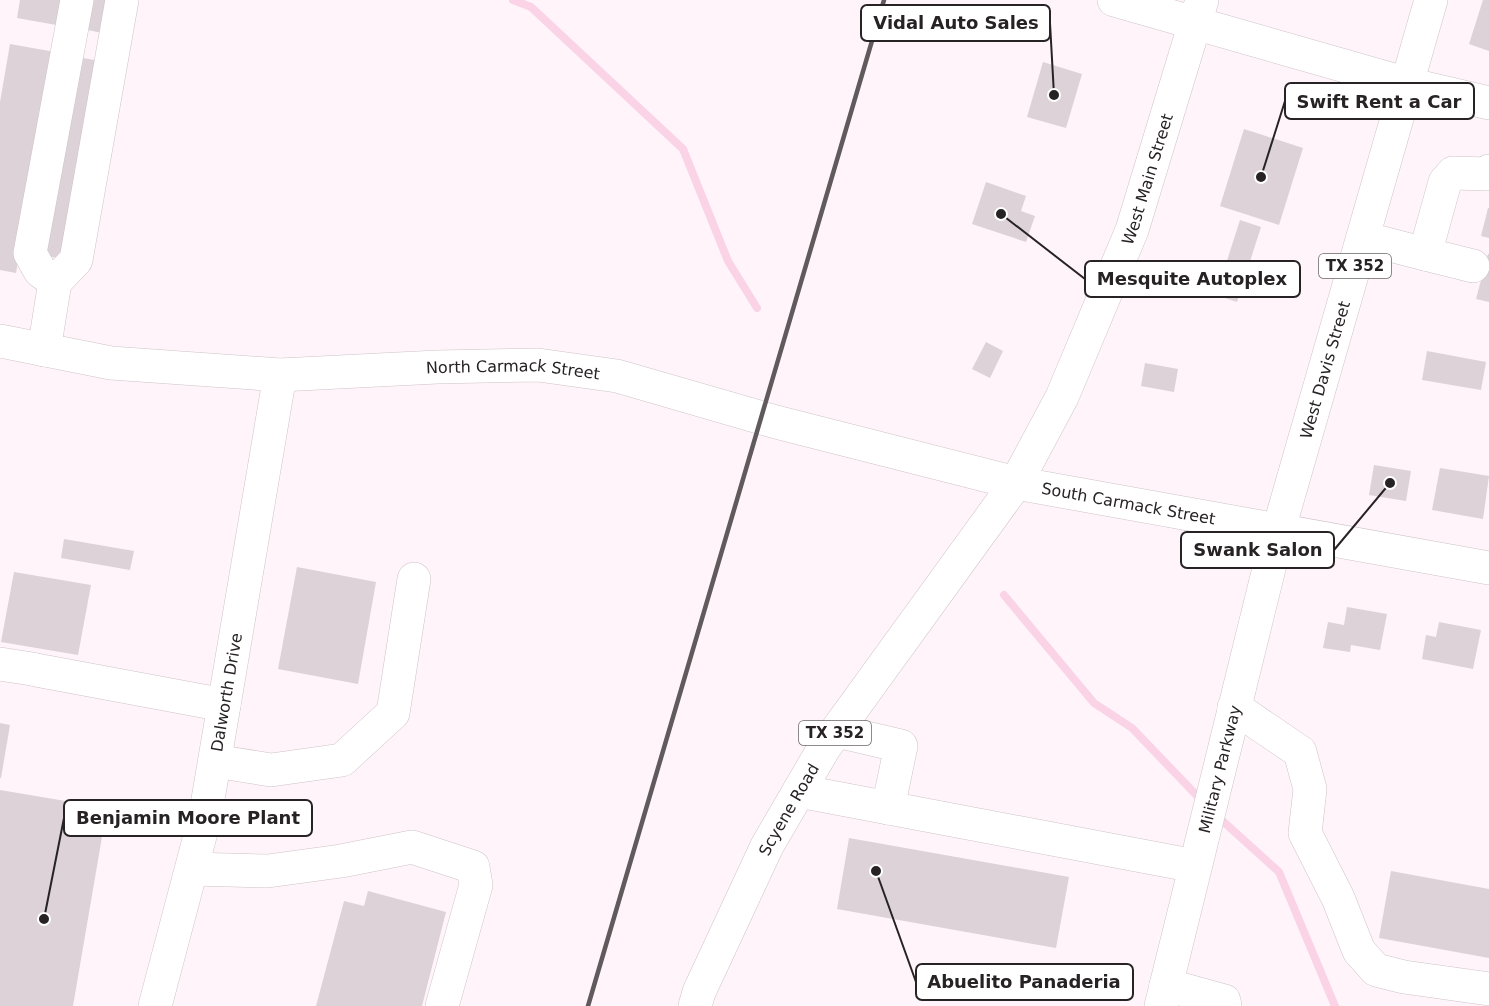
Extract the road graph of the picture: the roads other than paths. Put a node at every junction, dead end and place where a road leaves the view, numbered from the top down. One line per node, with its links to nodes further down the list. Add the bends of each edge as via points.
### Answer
1 (76, 0): 12 (street, via 30,253 40,271)
2 (122, 0): 12 (street, via 76,260)
3 (1113, 0): 5 (street)
4 (1431, 0): 6 (street, West Davis Street / TX 352)
5 (1199, 11): 6 (street); 16 (street, West Main Street / TX 352, via 1132,230 1062,398)
6 (1408, 84): 7 (street); 9 (street, West Davis Street / TX 352)
7 (1489, 103)
8 (1489, 171): 10 (street, via 1453,173 1444,182)
9 (1363, 238): 10 (street); 17 (street, West Davis Street / TX 352)
10 (1425, 254): 11 (street)
11 (1473, 266)
12 (55, 282): 14 (street)
13 (0, 341): 14 (street, North Carmack Street)
14 (44, 350): 15 (street, North Carmack Street, via 111,363)
15 (280, 375): 16 (street, North Carmack Street, via 538,365 617,376 754,416); 21 (street, Dalworth Drive)
16 (1016, 483): 17 (street, South Carmack Street); 23 (street, Scyene Road / TX 352)
17 (1278, 532): 18 (street, South Carmack Street); 22 (street, Military Parkway / TX 352)
18 (1489, 568)
19 (414, 579): 24 (street, via 393,713 351,752 342,760 271,770)
20 (0, 664): 21 (street)
21 (224, 705): 24 (street, Dalworth Drive)
22 (1234, 706): 27 (street, Military Parkway / TX 352); 30 (street, via 1300,752 1310,789 1305,833 1359,951 1376,970)
23 (837, 731): 25 (street, Scyene Road / TX 352); 26 (street, via 901,746)
24 (215, 760): 28 (street, Dalworth Drive)
25 (800, 791): 26 (street); 34 (street, Scyene Road / TX 352, via 767,846)
26 (888, 808): 27 (street)
27 (1198, 853): 31 (street, Military Parkway / TX 352)
28 (192, 869): 32 (street, Dalworth Drive); 33 (street, via 268,871 412,847 473,867 476,885)
29 (1489, 989): 30 (street)
30 (1408, 992)
31 (1164, 996): 35 (street, via 1224,1001)
32 (155, 1006)
33 (441, 1006)
34 (695, 1006)
35 (1225, 1006)

